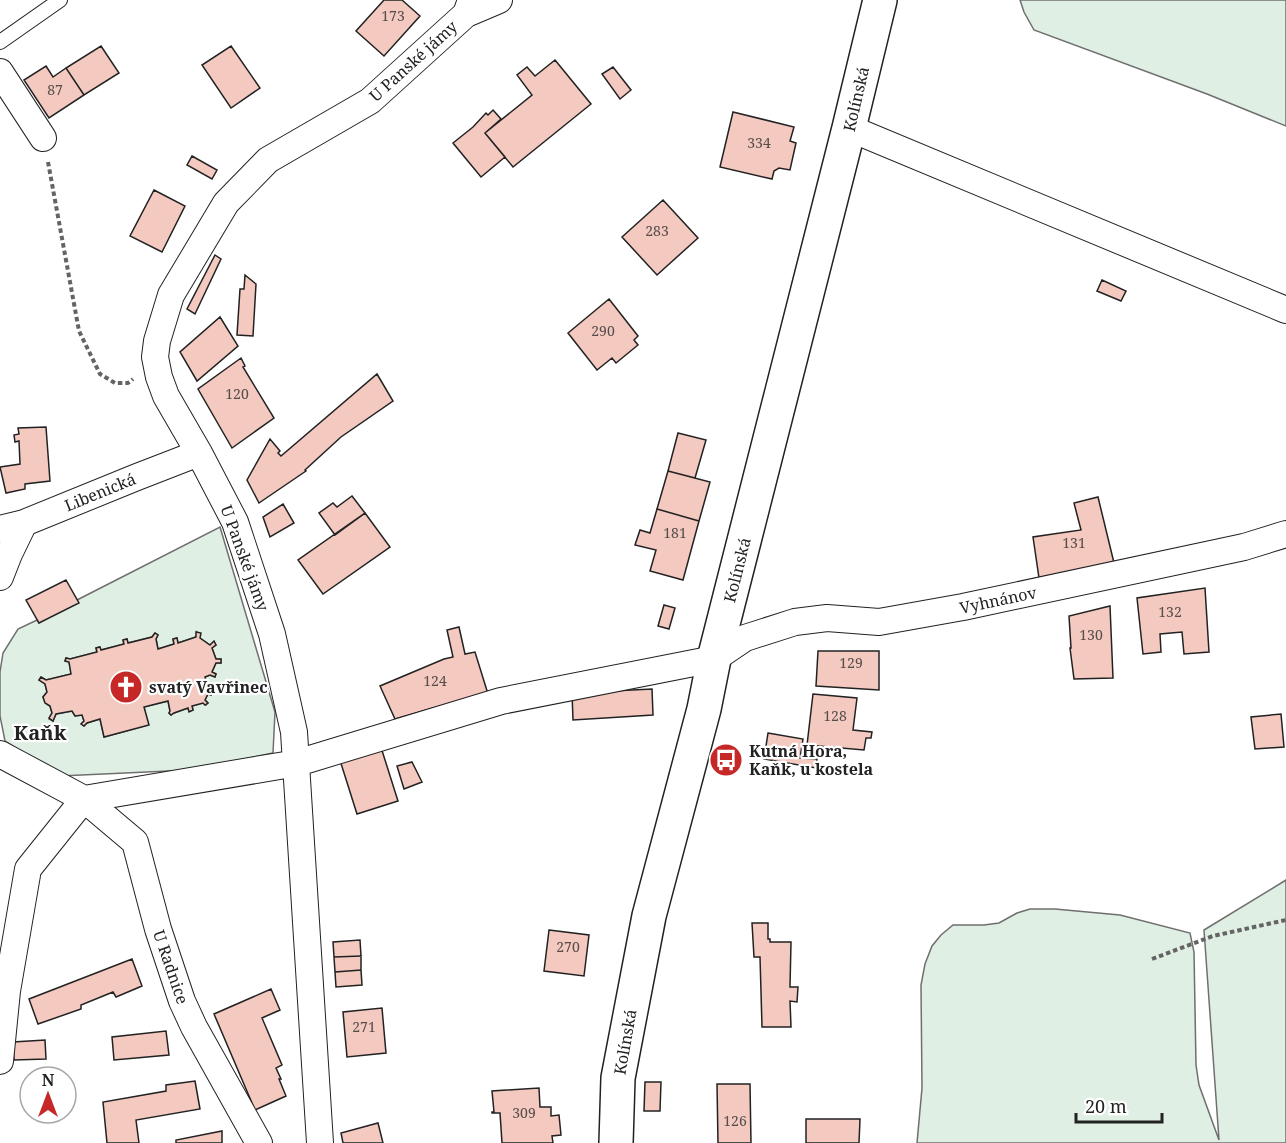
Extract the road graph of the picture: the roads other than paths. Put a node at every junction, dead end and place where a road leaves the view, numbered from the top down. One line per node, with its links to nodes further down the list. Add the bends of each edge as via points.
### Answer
1 (60, 0): 5 (lane)
2 (499, 0): 4 (street, U Panské jámy)
3 (880, 0): 7 (street, Kolínská)
4 (468, 7): 10 (street, U Panské jámy, via 370,101 268,160 226,203 171,295 155,357 166,396)
5 (0, 42)
6 (0, 72): 8 (street)
7 (849, 128): 9 (street); 14 (street, Kolínská)
8 (43, 138)
9 (1286, 310)
10 (199, 453): 11 (street, Libenická); 16 (street, U Panské jámy, via 235,522 272,634)
11 (12, 526): 13 (street, via 9,554)
12 (1286, 534): 14 (street, Vyhnánov, via 1244,547 963,607 879,622 827,618 795,622 745,638)
13 (0, 577)
14 (714, 660): 16 (street, via 501,701); 21 (street, Kolínská, via 649,916 618,1078)
15 (0, 754): 17 (street, U Radnice)
16 (297, 763): 17 (street); 19 (street)
17 (84, 799): 18 (street, via 28,870 7,992); 20 (street, U Radnice, via 135,842 182,1001)
18 (0, 1061)
19 (314, 1142)
20 (258, 1143)
21 (616, 1143)

